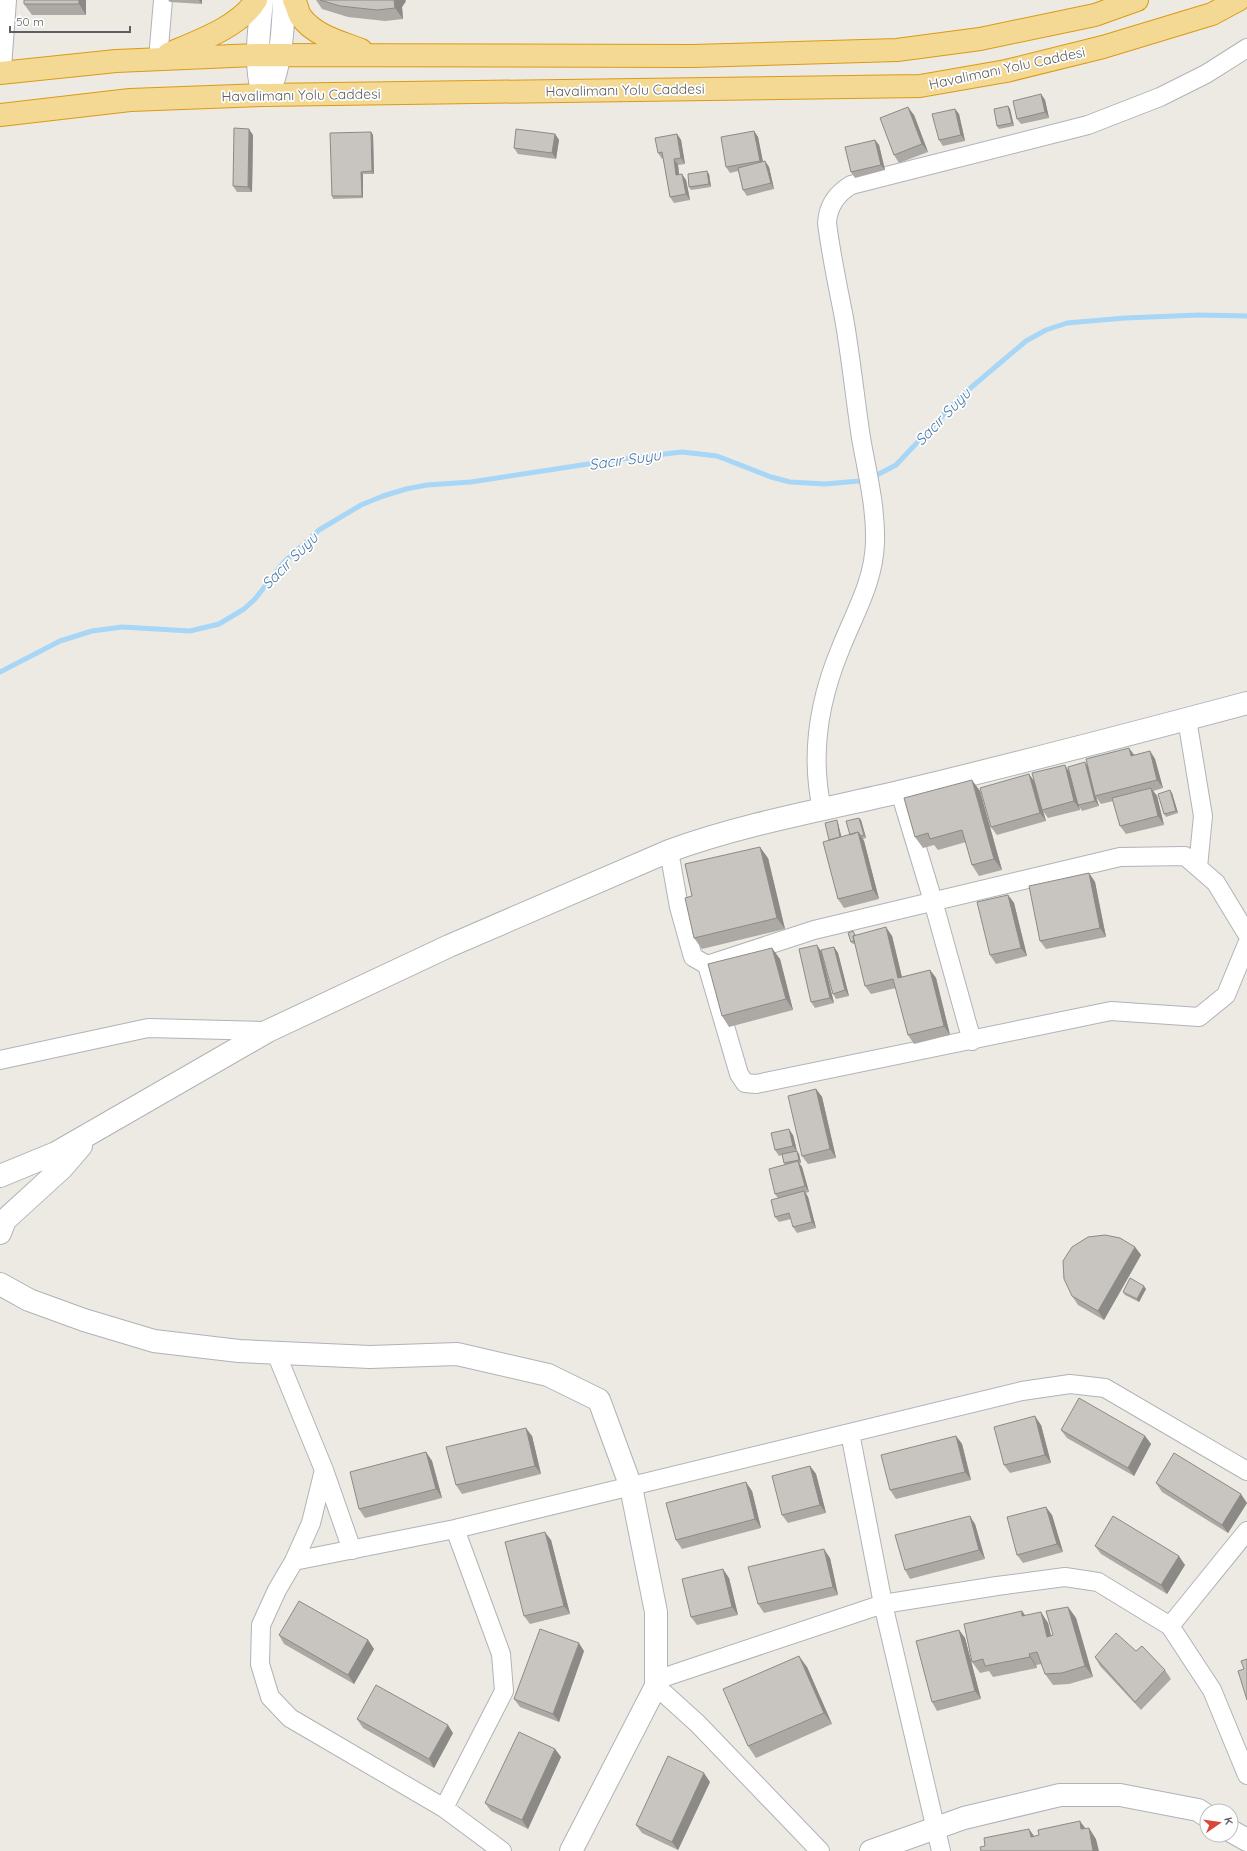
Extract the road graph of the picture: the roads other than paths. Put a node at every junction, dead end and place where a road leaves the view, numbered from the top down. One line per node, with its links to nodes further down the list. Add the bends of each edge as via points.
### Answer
1 (6, 0): 14 (street)
2 (162, 0): 13 (street)
3 (256, 0): 13 (highway, via 236,21)
4 (262, 0): 10 (street)
5 (284, 0): 11 (street)
6 (294, 0): 12 (highway, via 301,17 313,29 326,37)
7 (1137, 0): 12 (highway, via 1087,16 980,39 897,50 693,56)
8 (1238, 0): 16 (highway, Havalimanı Yolu Caddesi, via 1212,14 1103,47 1006,71 920,86)
9 (1247, 48): 21 (street, via 1206,74 1160,97 1088,125 851,185 838,194 830,208 827,224 844,319 875,543 870,578 832,672 817,736 816,770)
10 (257, 55): 11 (highway); 13 (highway); 16 (street, via 259,79)
11 (281, 55): 12 (highway); 16 (street, via 276,76)
12 (373, 55)
13 (158, 58): 15 (highway)
14 (0, 67)
15 (0, 73)
16 (266, 95): 17 (highway, Havalimanı Yolu Caddesi, via 130,100)
17 (0, 115)
18 (1247, 703): 19 (street)
19 (1187, 719): 20 (street); 23 (street, via 1202,816)
20 (900, 792): 21 (street); 24 (street)
21 (822, 809): 22 (street, via 698,840)
22 (668, 851): 27 (street, via 678,907 693,957); 28 (street, via 456,943)
23 (1198, 867): 24 (street, via 1185,856 1120,857); 25 (street, via 1216,883)
24 (933, 901): 27 (street, via 814,930); 29 (street)
25 (1247, 934)
26 (1247, 944): 29 (street, via 1226,995 1198,1017 1112,1011)
27 (707, 965): 29 (street, via 739,1074 745,1083 756,1084)
28 (268, 1031): 30 (street, via 148,1028); 31 (street)
29 (972, 1041)
30 (0, 1060)
31 (93, 1132): 32 (street, via 56,1153); 33 (street, via 62,1168 5,1220)
32 (0, 1176)
33 (0, 1233)
34 (0, 1284): 35 (street, via 29,1300 154,1341)
35 (276, 1353): 37 (street); 39 (street, via 370,1357 457,1354 548,1374 599,1400)
36 (850, 1433): 38 (street, via 1022,1391 1070,1384 1105,1388); 39 (street); 44 (street)
37 (324, 1470): 42 (street); 43 (street, via 311,1523)
38 (1247, 1471)
39 (631, 1487): 40 (street); 46 (street, via 656,1612)
40 (456, 1529): 42 (street); 48 (street, via 501,1654 504,1691)
41 (1247, 1531): 45 (street)
42 (352, 1550): 43 (street)
43 (294, 1562): 48 (street, via 277,1590 262,1625 260,1664 270,1697 290,1718)
44 (883, 1604): 45 (street, via 1065,1577 1098,1582); 46 (street); 50 (street)
45 (1170, 1626): 47 (street, via 1212,1690)
46 (656, 1683): 52 (street); 53 (street)
47 (1247, 1775)
48 (444, 1808): 51 (street)
49 (1199, 1811): 50 (street, via 1120,1795 1060,1795 964,1818)
50 (936, 1828): 54 (street); 55 (street)
51 (502, 1851)
52 (571, 1851)
53 (820, 1851)
54 (871, 1851)
55 (941, 1851)

